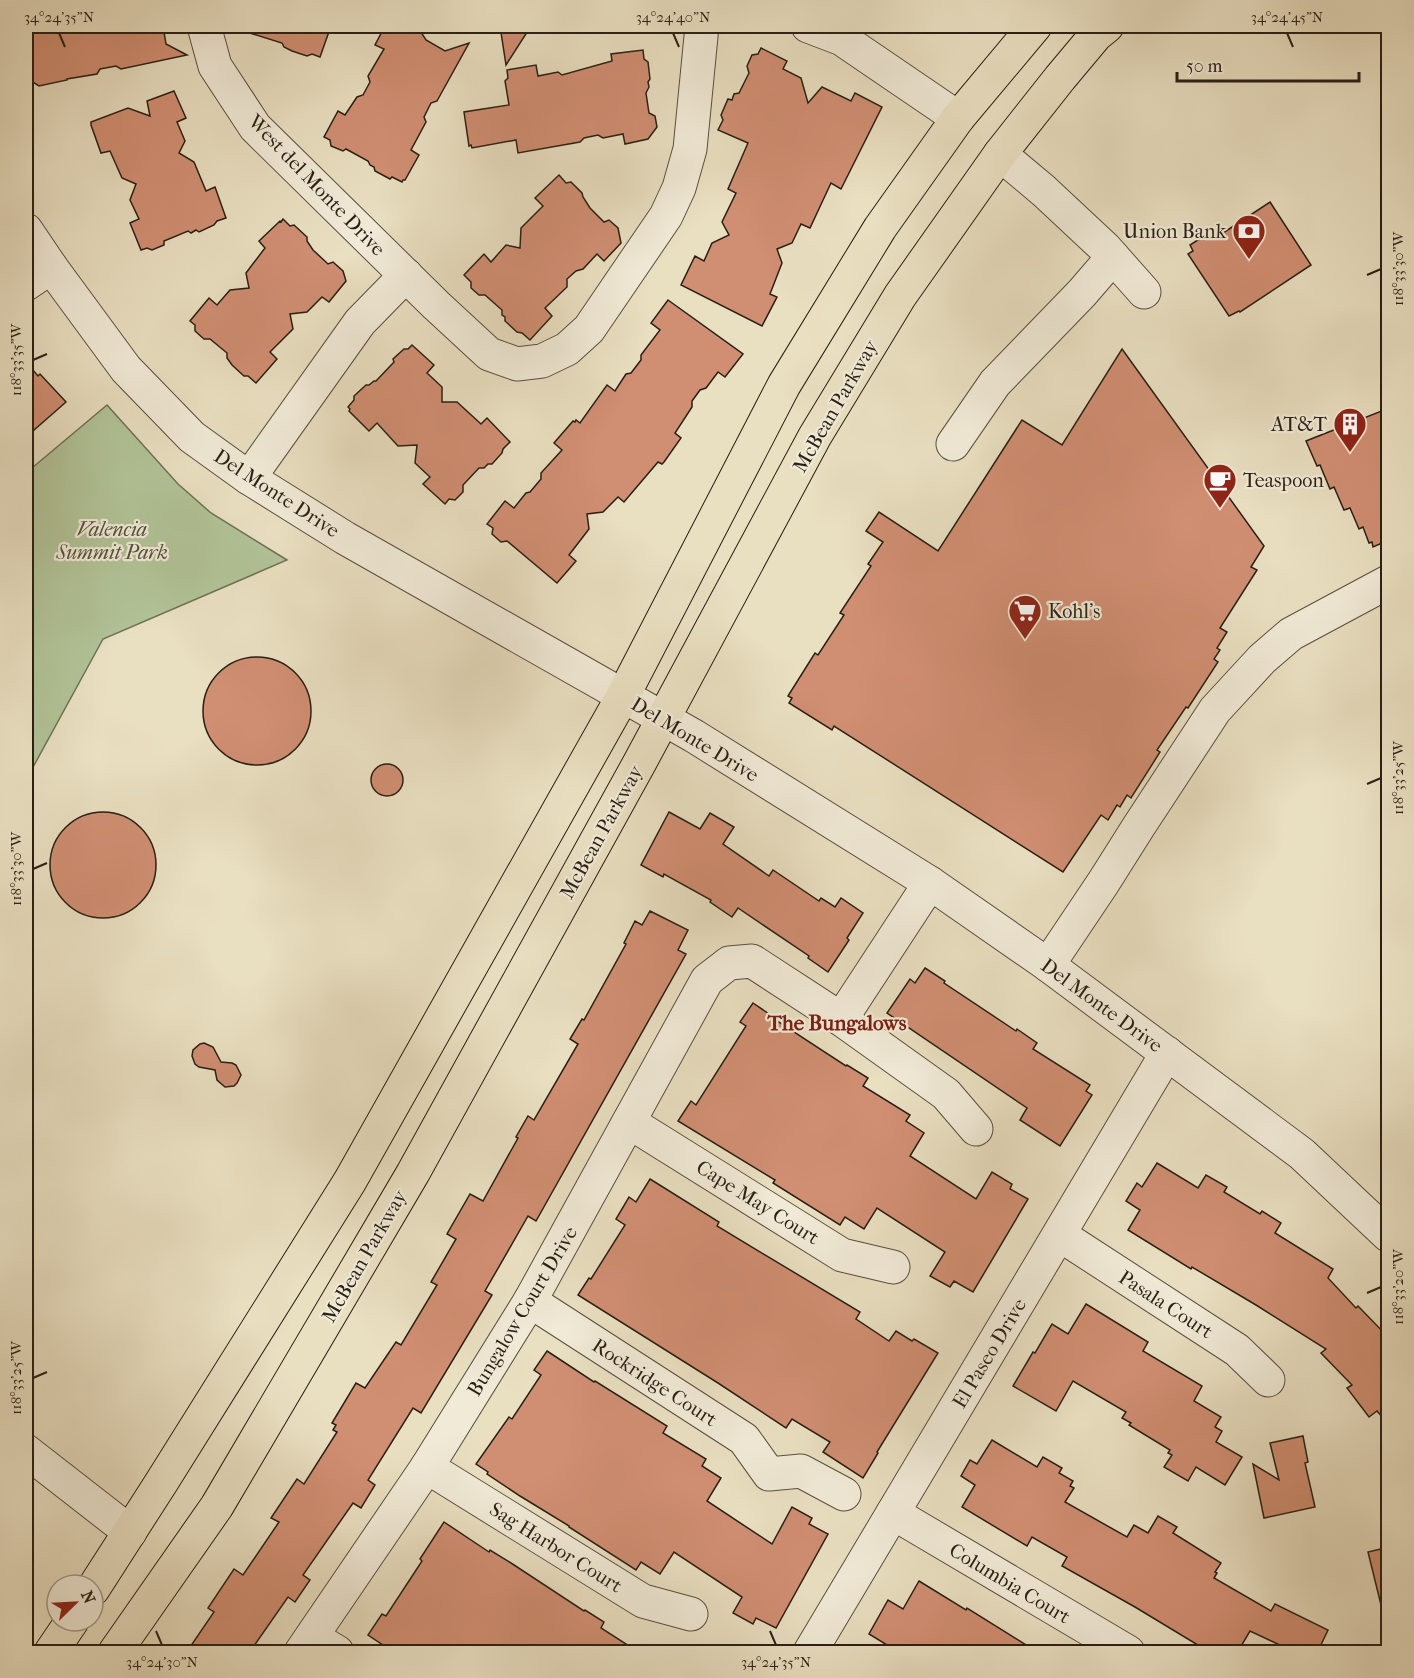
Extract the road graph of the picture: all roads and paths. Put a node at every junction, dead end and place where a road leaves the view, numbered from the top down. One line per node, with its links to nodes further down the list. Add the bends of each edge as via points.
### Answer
1 (204, 26): 10 (street, West del Monte Drive, via 215,66 255,127)
2 (702, 26): 10 (street, West del Monte Drive, via 690,149 679,188 666,216 589,329 567,349 542,361 517,364 489,354)
3 (808, 26): 6 (street, via 842,39)
4 (1035, 26): 6 (main road)
5 (1107, 26): 7 (main road, McBean Parkway)
6 (958, 118): 16 (main road, via 880,228 784,385)
7 (1000, 154): 9 (street); 17 (main road, McBean Parkway, via 900,296 815,436)
8 (26, 230): 11 (street, Del Monte Drive)
9 (1113, 256): 12 (street); 13 (street, via 995,383)
10 (406, 275): 14 (street, via 360,322)
11 (38, 276): 14 (street, Del Monte Drive, via 192,437)
12 (1144, 292)
13 (953, 444)
14 (249, 478): 16 (street, Del Monte Drive, via 345,538)
15 (1389, 582): 19 (street, via 1291,634 1215,710)
16 (623, 696): 17 (street, Del Monte Drive); 33 (main road, via 350,1181)
17 (663, 718): 18 (street, Del Monte Drive); 39 (main road, McBean Parkway, via 389,1213 217,1506)
18 (930, 883): 19 (street, Del Monte Drive); 20 (street)
19 (1047, 965): 21 (street, Del Monte Drive)
20 (841, 1019): 22 (street, Bungalow Court Drive, via 752,961 729,963 707,980); 23 (street, via 946,1094)
21 (1167, 1053): 24 (street, El Paseo Drive); 25 (street, Del Monte Drive, via 1302,1154)
22 (629, 1122): 26 (street, Cape May Court, via 842,1256); 27 (street, Bungalow Court Drive)
23 (976, 1129)
24 (1060, 1235): 28 (street, Pasala Court, via 1237,1350); 32 (street, El Paseo Drive)
25 (1389, 1235)
26 (892, 1267)
27 (530, 1301): 30 (street, Bungalow Court Drive); 31 (street, Rockridge Court, via 744,1439 770,1474 801,1471)
28 (1268, 1380)
29 (26, 1451): 33 (street)
30 (427, 1467): 35 (street, Sag Harbor Court, via 643,1601); 37 (street, Bungalow Court Drive)
31 (844, 1494)
32 (893, 1513): 40 (street, El Paseo Drive); 41 (street, Columbia Court)
33 (130, 1532): 34 (main road)
34 (103, 1573)
35 (691, 1614)
36 (64, 1633): 38 (main road)
37 (317, 1647)
38 (51, 1653)
39 (115, 1653)
40 (810, 1653)
41 (1128, 1653)

